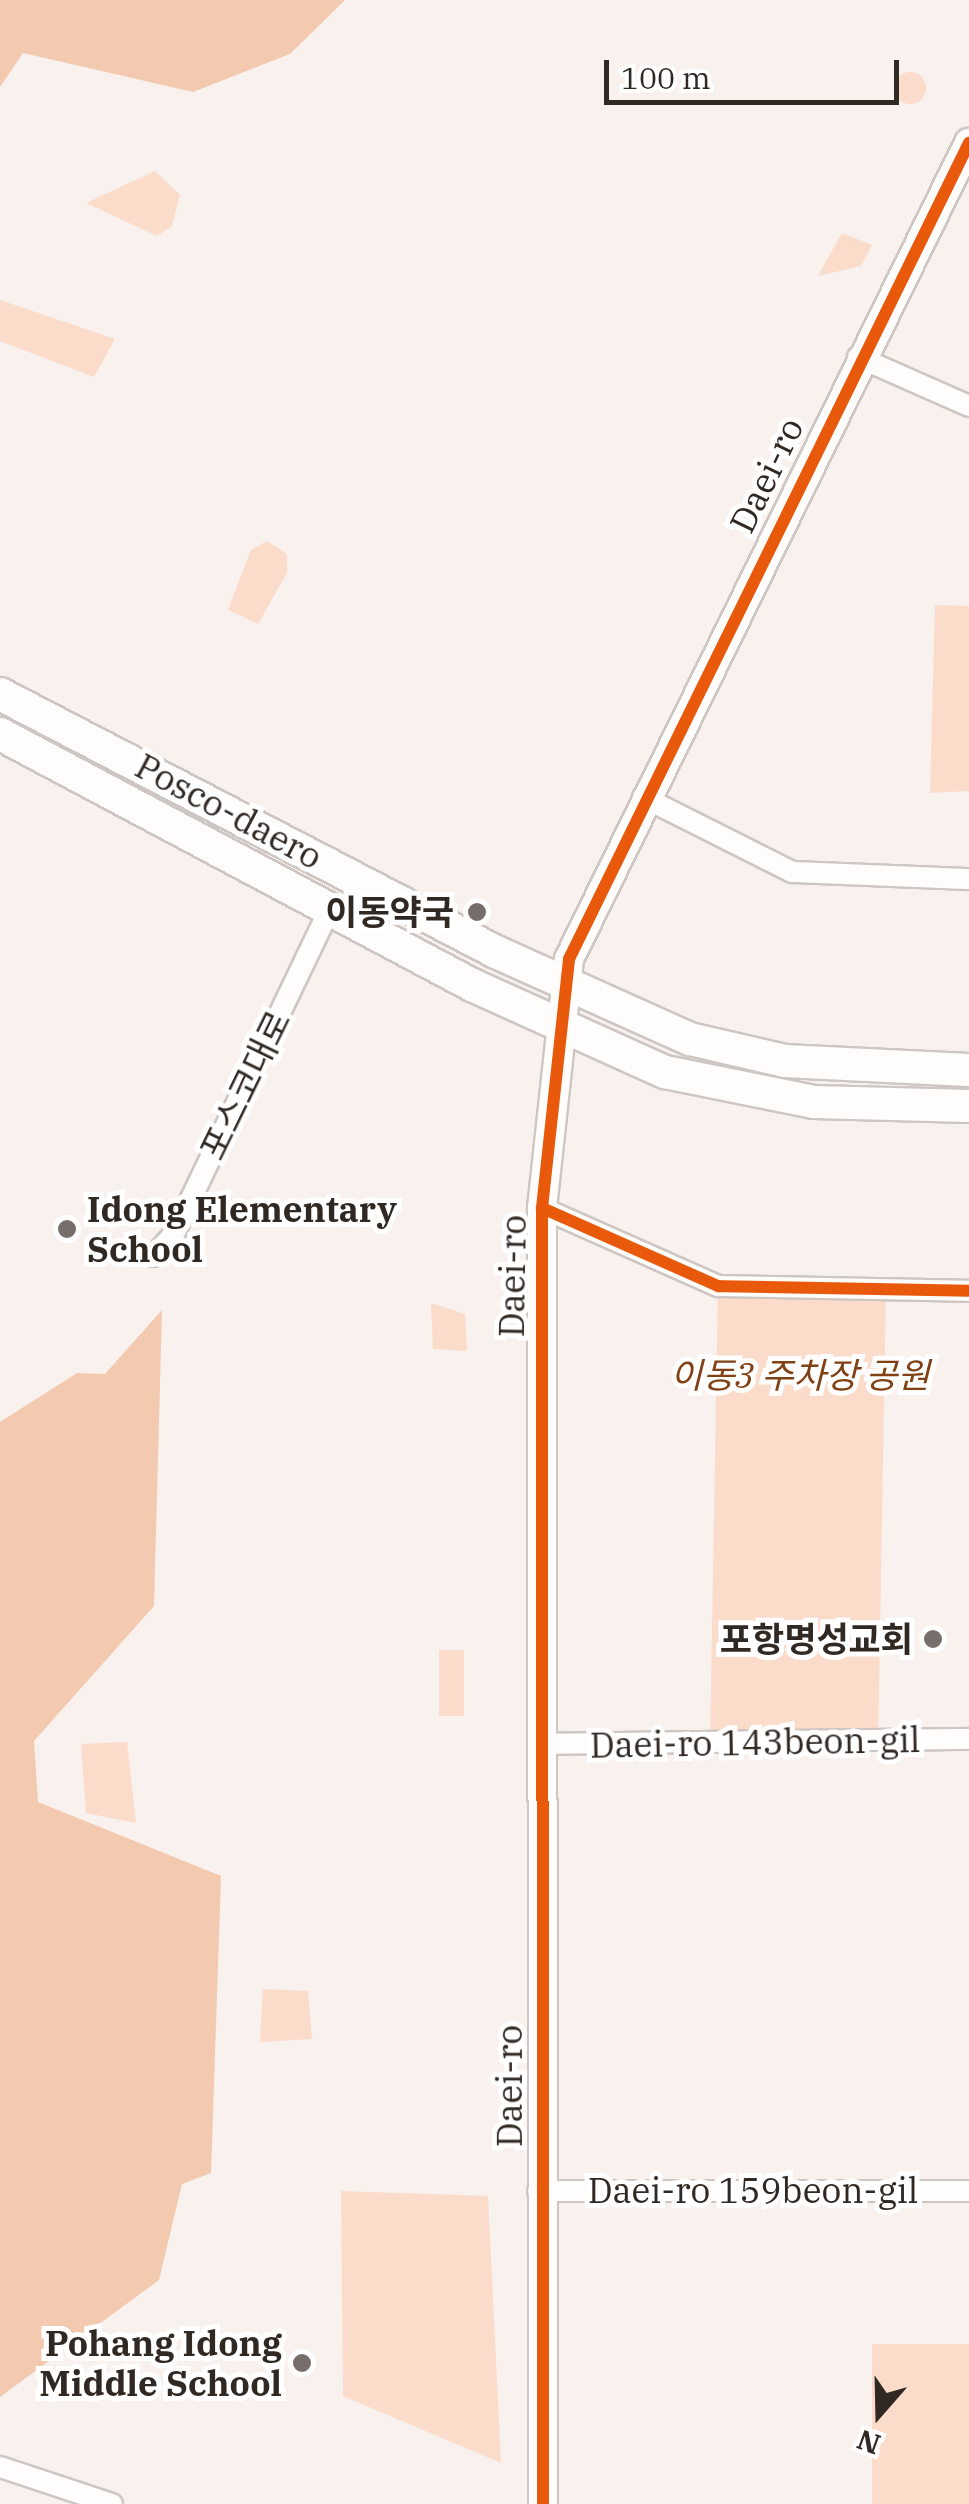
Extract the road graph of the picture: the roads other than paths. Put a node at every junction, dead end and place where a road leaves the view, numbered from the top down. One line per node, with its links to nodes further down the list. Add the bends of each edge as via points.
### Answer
1 (969, 142): 2 (street, Daei-ro)
2 (858, 357): 3 (street); 6 (street, Daei-ro)
3 (969, 406)
4 (0, 694): 7 (main road, Posco-daero)
5 (0, 734): 8 (main road, Posco-daero)
6 (644, 797): 9 (street, via 792,872); 11 (street, Daei-ro, via 575,941)
7 (231, 812): 8 (main road, via 216,824); 11 (main road, Posco-daero)
8 (215, 846): 10 (main road, Posco-daero)
9 (969, 879)
10 (330, 909): 12 (main road, Posco-daero); 16 (street, 포스코대로, via 174,1234)
11 (566, 984): 12 (street, Daei-ro); 13 (main road, Posco-daero, via 736,1052)
12 (558, 1028): 14 (main road, Posco-daero, via 665,1072 771,1097); 15 (street, Daei-ro)
13 (969, 1070)
14 (969, 1106)
15 (542, 1208): 17 (street, via 718,1286); 19 (street, Daei-ro)
16 (154, 1256)
17 (969, 1291)
18 (969, 1739): 19 (street, Daei-ro 143beon-gil)
19 (540, 1744): 21 (street, Daei-ro)
20 (969, 2191): 21 (street, Daei-ro 159beon-gil)
21 (538, 2192): 24 (street, Daei-ro)
22 (0, 2466): 23 (street)
23 (112, 2504)
24 (543, 2504)

